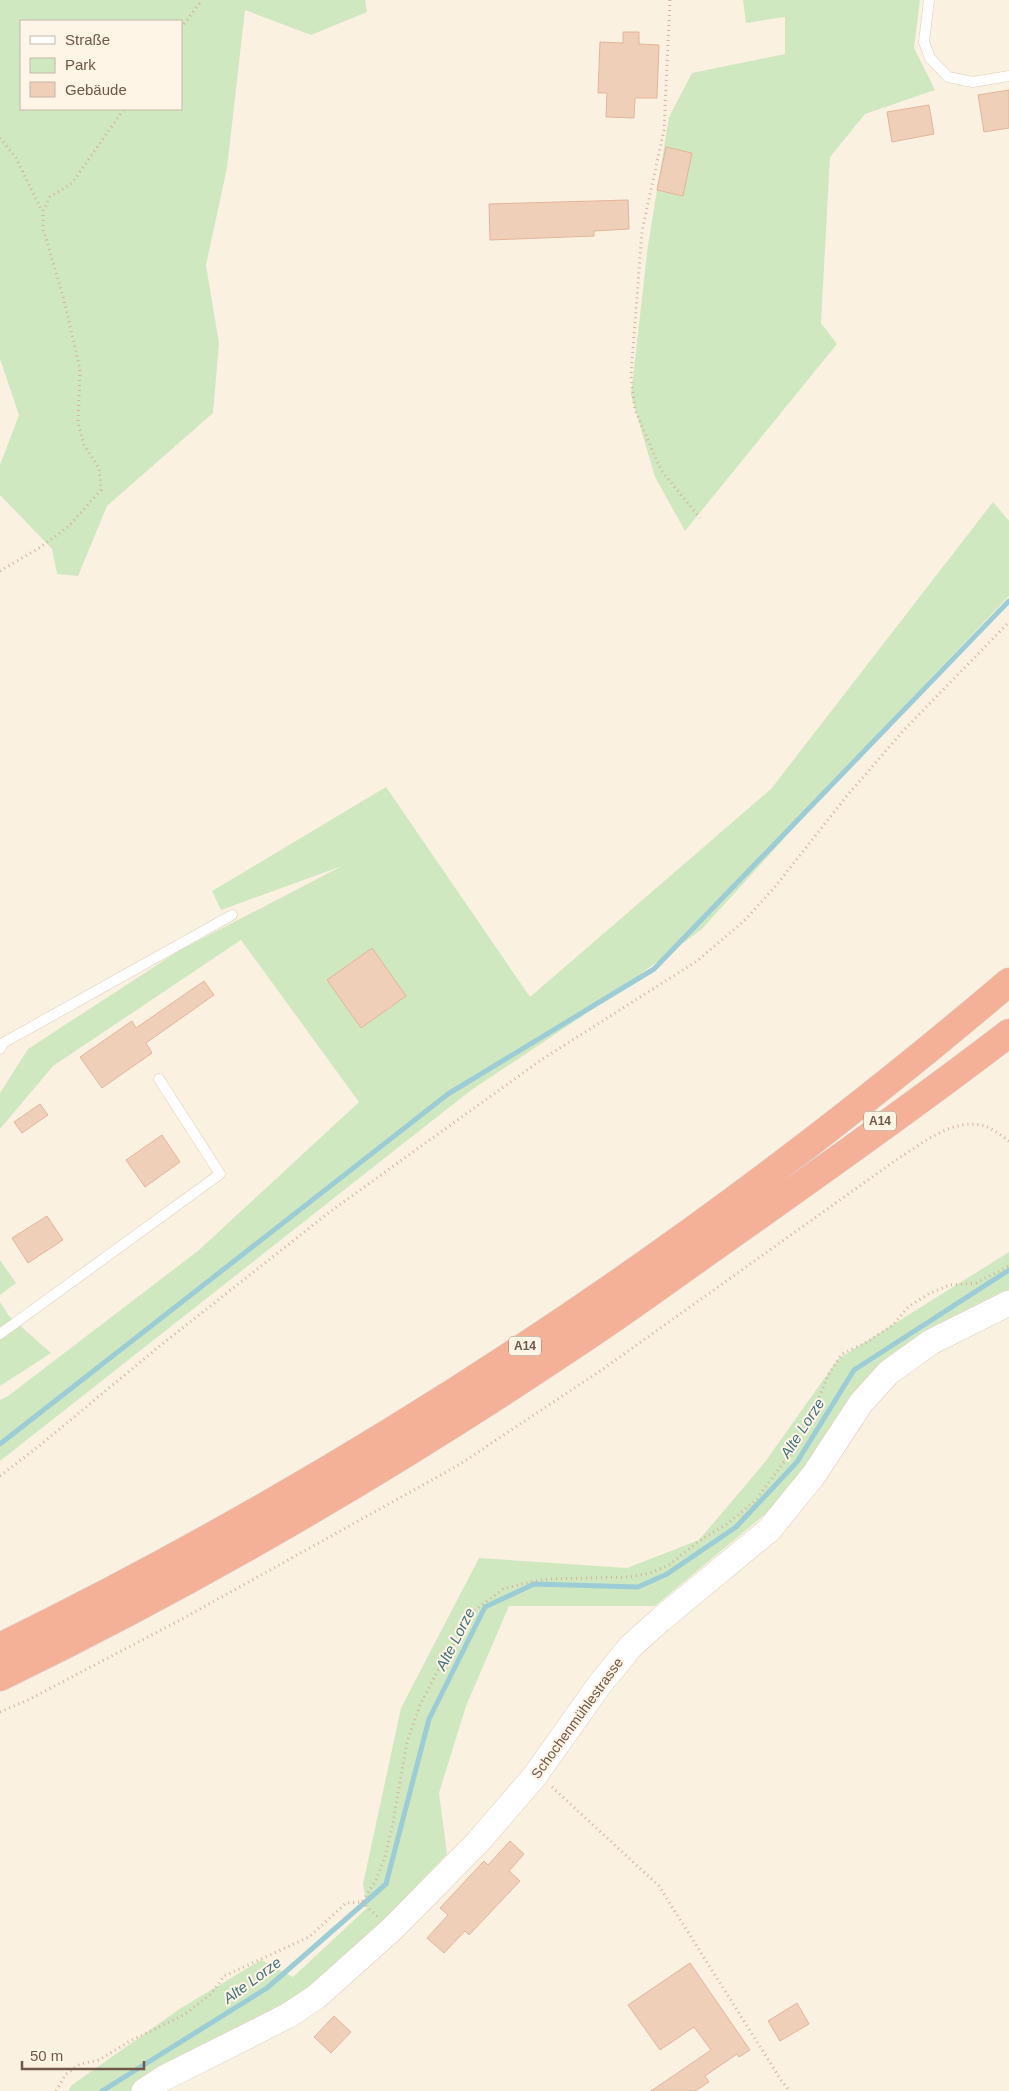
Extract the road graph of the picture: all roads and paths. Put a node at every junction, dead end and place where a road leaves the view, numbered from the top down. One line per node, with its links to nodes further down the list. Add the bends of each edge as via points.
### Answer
1 (202, 0): 4 (path)
2 (670, 0): 9 (path, via 664,130 642,231 631,376 635,410 661,470)
3 (929, 0): 5 (lane, via 924,42 930,58 948,77 973,82)
4 (182, 27)
5 (1009, 76)
6 (123, 110): 8 (path, via 72,183 50,197)
7 (0, 138): 8 (path, via 16,158)
8 (43, 211): 10 (path, via 44,228 80,369 78,423 84,444 99,468 101,490 68,527)
9 (700, 518)
10 (0, 571)
11 (1009, 622): 23 (path, via 903,731 744,921 697,961 541,1060 331,1211)
12 (232, 915): 16 (lane, via 3,1043)
13 (1009, 982): 24 (highway, A14, via 810,1144 644,1265 527,1345 237,1522)
14 (1009, 1017): 19 (highway, A14, via 909,1100)
15 (1009, 1033): 19 (highway)
16 (0, 1049)
17 (158, 1079): 22 (lane, via 220,1174)
18 (1009, 1141): 26 (path, via 987,1127 970,1123 946,1129 896,1160 602,1369 457,1466 182,1619)
19 (749, 1222): 25 (highway, A14, via 586,1337 408,1451 229,1558)
20 (1009, 1266): 28 (path, via 976,1283 950,1284 930,1294 908,1307 893,1325 842,1354 828,1375 793,1450 755,1501 669,1565 650,1574 630,1577 549,1579 525,1583 503,1589 475,1610 420,1705 407,1742 385,1857)
21 (1009, 1303): 27 (street, Schochenmühlestrasse, via 931,1342 888,1374 860,1403 813,1476 769,1530 660,1620 614,1665)
22 (0, 1334)
23 (0, 1476)
24 (0, 1646)
25 (0, 1677)
26 (0, 1712)
27 (534, 1777): 31 (street, Schochenmühlestrasse, via 464,1856 391,1930 316,1997 289,2015); 32 (path, via 550,1784 659,1886)
28 (362, 1902): 29 (path); 30 (path, via 346,1903 309,1937 224,1976 211,1994 184,2015 99,2060 80,2064 66,2074)
29 (366, 1906)
30 (56, 2091)
31 (144, 2091)
32 (790, 2091)

